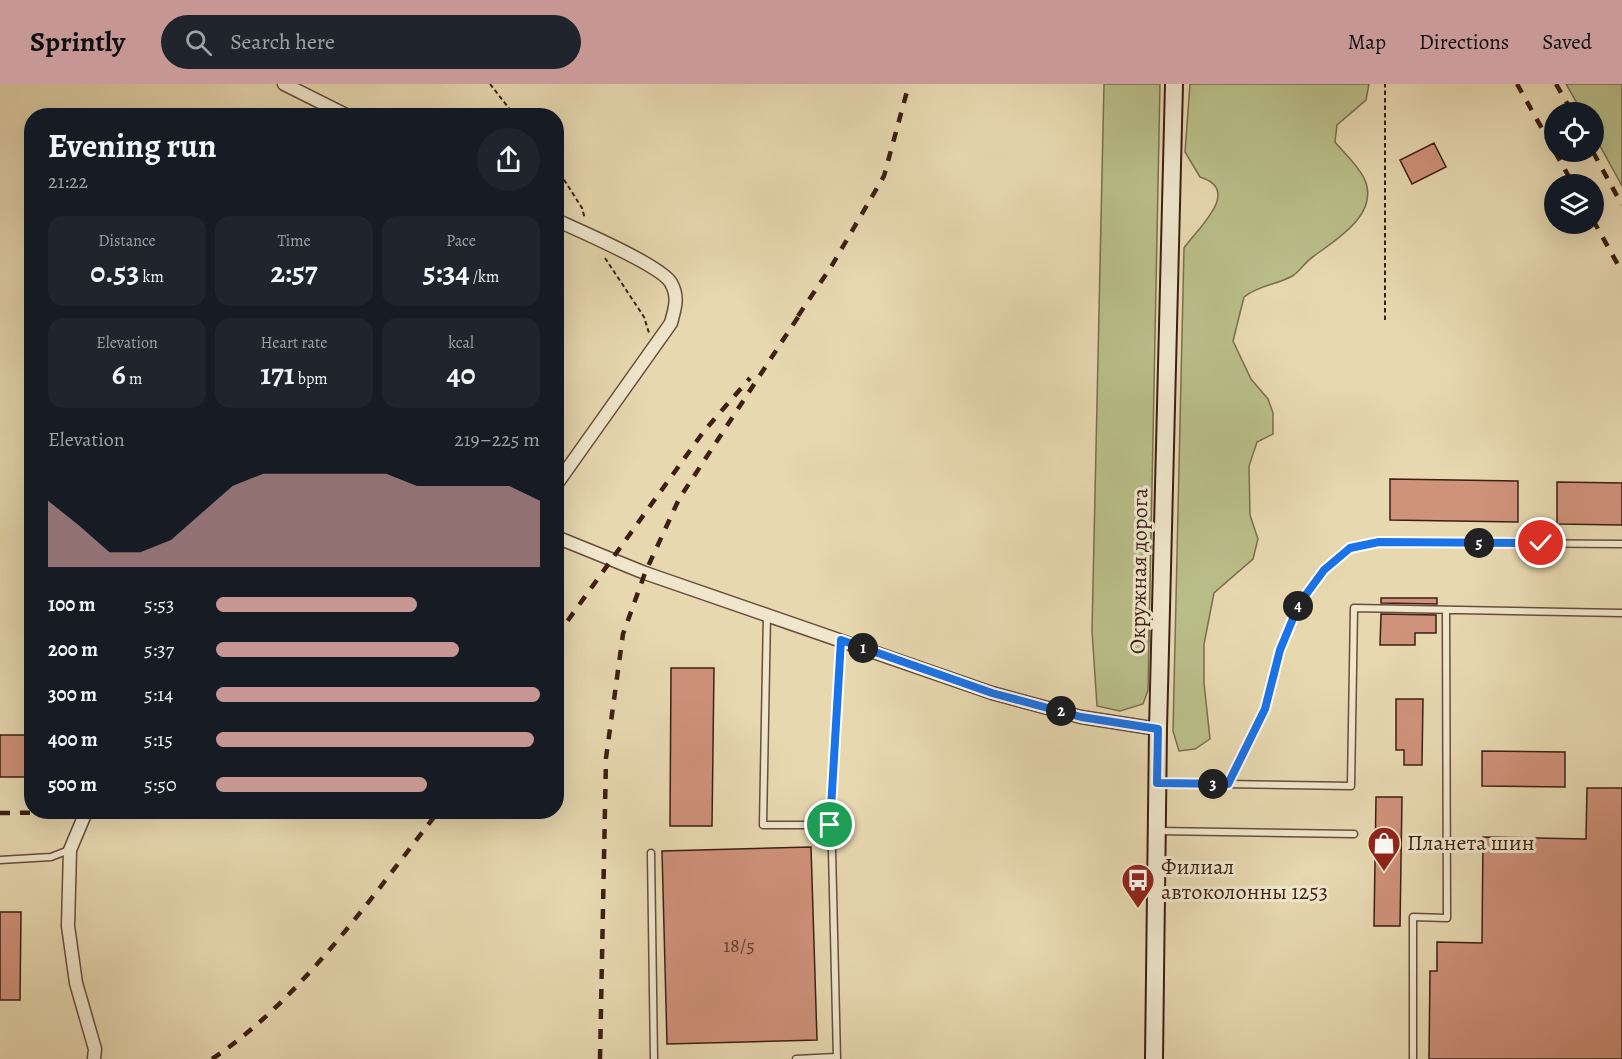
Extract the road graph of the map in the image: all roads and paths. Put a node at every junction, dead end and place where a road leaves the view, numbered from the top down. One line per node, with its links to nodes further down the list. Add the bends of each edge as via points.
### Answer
1 (285, 84): 5 (street)
2 (490, 84): 6 (path)
3 (1174, 84): 20 (main road, Окружная дорога)
4 (1385, 84): 11 (path)
5 (332, 108)
6 (510, 108)
7 (564, 180): 9 (path, via 582,208)
8 (564, 224): 9 (street)
9 (589, 236): 12 (street, via 670,280 677,298 671,323)
10 (604, 257): 12 (path, via 644,317 651,338)
11 (1384, 320)
12 (648, 356): 13 (street)
13 (564, 474)
14 (564, 540): 17 (street)
15 (1622, 543): 22 (lane, via 1379,542 1350,548 1324,570 1299,604 1280,650 1265,709)
16 (1446, 610): 18 (lane); 22 (lane, via 1354,608 1351,786); 35 (lane, via 1447,918 1413,917)
17 (767, 613): 19 (street); 19 (lane, via 763,825 830,825)
18 (1622, 613)
19 (841, 640): 20 (street, via 992,693 1081,717)
20 (1158, 729): 21 (main road, Окружная дорога)
21 (1157, 783): 22 (lane); 24 (main road, Окружная дорога)
22 (1228, 784)
23 (83, 819): 26 (street)
24 (1156, 831): 25 (lane); 34 (main road, Окружная дорога)
25 (1354, 834)
26 (70, 850): 29 (lane, via 51,857); 31 (street, via 68,927)
27 (832, 850): 30 (lane)
28 (651, 853): 32 (lane)
29 (0, 860)
30 (836, 1058): 33 (lane)
31 (94, 1059)
32 (654, 1059)
33 (796, 1059)
34 (1154, 1059)
35 (1413, 1059)

